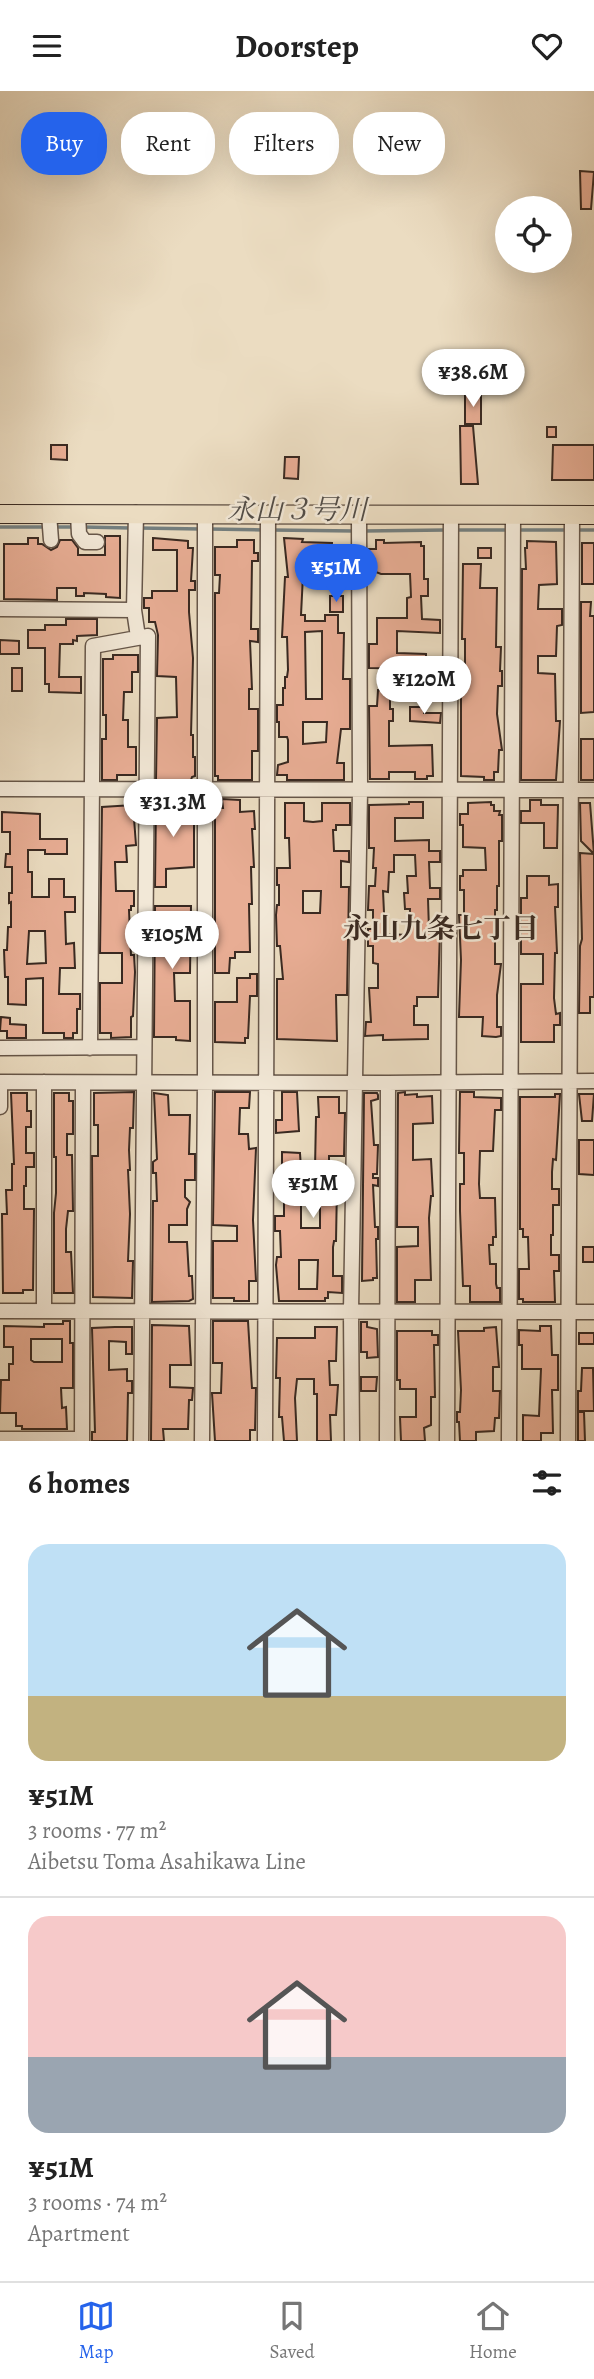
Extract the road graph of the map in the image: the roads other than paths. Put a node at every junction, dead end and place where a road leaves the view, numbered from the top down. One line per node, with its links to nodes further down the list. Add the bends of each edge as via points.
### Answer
1 (0, 514): 3 (main road, via 50,527)
2 (594, 515): 8 (main road)
3 (79, 523): 4 (main road); 11 (street, via 85,542)
4 (136, 523): 6 (main road); 13 (street)
5 (268, 523): 6 (main road); 7 (main road); 22 (street)
6 (205, 524): 21 (street)
7 (359, 524): 10 (main road); 17 (street)
8 (572, 524): 9 (main road); 18 (street)
9 (513, 525): 10 (main road); 24 (street)
10 (451, 526): 23 (street)
11 (97, 542)
12 (0, 609): 13 (street)
13 (134, 610): 14 (street)
14 (138, 637): 16 (street, via 148,636); 20 (street, via 93,646)
15 (0, 789): 20 (street)
16 (147, 790): 20 (street); 21 (street); 25 (street)
17 (360, 790): 22 (street); 23 (street); 37 (street)
18 (571, 790): 19 (street); 24 (street); 28 (street)
19 (594, 790)
20 (92, 791): 27 (street)
21 (205, 791): 22 (street); 35 (street)
22 (268, 791): 36 (street)
23 (451, 791): 24 (street); 39 (street)
24 (513, 791): 29 (street)
25 (144, 1047): 27 (street); 34 (street)
26 (0, 1048): 27 (street)
27 (90, 1048)
28 (571, 1080): 29 (street); 30 (street); 52 (street)
29 (511, 1081): 39 (street); 50 (street)
30 (594, 1081)
31 (0, 1082): 32 (street); 40 (street)
32 (44, 1082): 33 (street); 41 (street)
33 (83, 1083): 34 (street); 43 (street)
34 (144, 1083): 35 (street); 44 (street)
35 (205, 1083): 36 (street); 45 (street)
36 (267, 1083): 37 (street); 46 (street)
37 (355, 1083): 38 (street); 47 (street)
38 (388, 1083): 39 (street); 48 (street)
39 (449, 1083): 49 (street)
40 (0, 1107)
41 (44, 1310): 42 (street); 43 (street)
42 (0, 1311)
43 (83, 1311): 44 (street); 54 (street)
44 (142, 1311): 45 (street); 55 (street)
45 (202, 1311): 46 (street); 56 (street)
46 (265, 1311): 47 (street); 57 (street)
47 (351, 1311): 48 (street); 58 (street)
48 (387, 1311): 49 (street); 59 (street)
49 (448, 1312): 50 (street); 60 (street)
50 (509, 1312): 52 (street); 61 (street)
51 (594, 1312): 52 (street)
52 (568, 1313): 62 (street)
53 (0, 1439): 54 (street)
54 (82, 1440)
55 (141, 1441)
56 (202, 1441)
57 (265, 1441)
58 (352, 1441)
59 (387, 1441)
60 (447, 1441)
61 (509, 1441)
62 (568, 1441)

